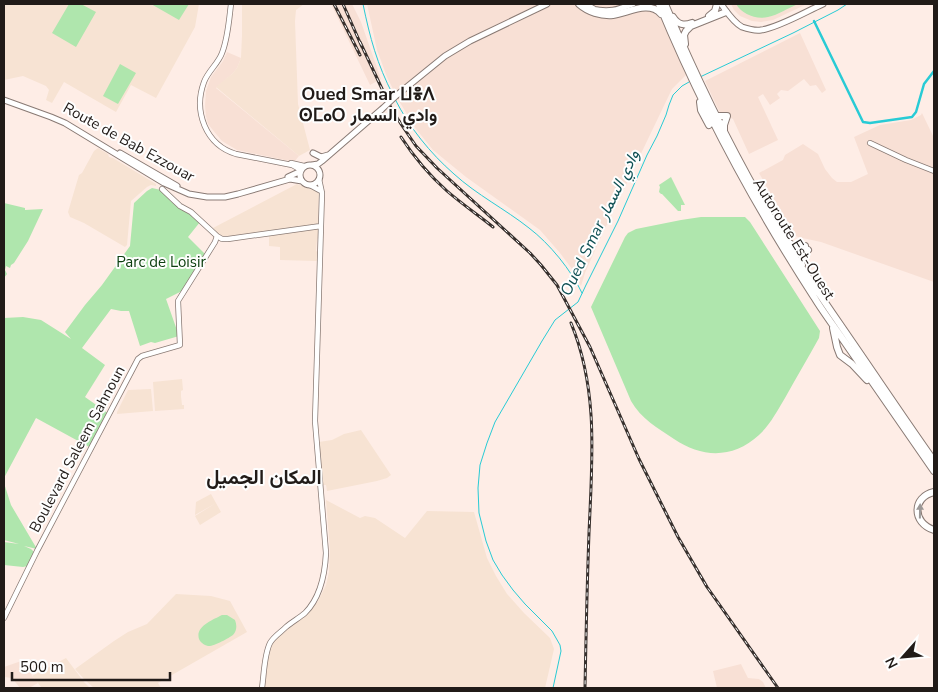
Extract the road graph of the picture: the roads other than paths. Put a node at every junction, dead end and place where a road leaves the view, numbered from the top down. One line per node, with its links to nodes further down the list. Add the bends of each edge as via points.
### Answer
1 (232, 4): 23 (main road, via 223,51 202,88 204,125 214,142 228,151); 24 (main road, via 226,52 205,89 203,112 206,125 216,140 233,150)
2 (551, 4): 9 (main road)
3 (579, 4): 11 (main road); 12 (highway, via 589,11 608,15 641,6 653,7 661,14)
4 (586, 4): 11 (main road)
5 (633, 4): 11 (main road, via 615,11)
6 (659, 4): 12 (highway, Autoroute Est-Ouest)
7 (666, 4): 10 (highway, via 674,19 682,24 712,15); 13 (highway, Autoroute Est-Ouest)
8 (823, 4): 10 (main road, via 761,30 742,27)
9 (544, 5): 21 (main road, bridge, via 444,56)
10 (722, 7): 13 (highway, via 686,31)
11 (597, 10)
12 (673, 37): 14 (highway, Autoroute Est-Ouest)
13 (688, 60): 14 (highway, Autoroute Est-Ouest)
14 (691, 72): 15 (highway, Autoroute Est-Ouest)
15 (697, 84): 17 (highway, Autoroute Est-Ouest); 37 (highway, Autoroute Est-Ouest, via 701,98 748,188)
16 (4, 98): 29 (main road, Route de Bab Ezzouar, via 66,120)
17 (715, 116): 18 (highway, Autoroute Est-Ouest); 18 (highway, via 727,116)
18 (724, 132): 34 (highway, Autoroute Est-Ouest)
19 (870, 143): 25 (main road)
20 (313, 153): 21 (main road, via 321,157)
21 (330, 154): 22 (main road); 27 (main road)
22 (312, 165): 24 (main road); 27 (main road, via 320,173)
23 (294, 166): 24 (main road); 26 (main road)
24 (302, 169): 26 (main road, Route de Bab Ezzouar); 28 (main road)
25 (934, 170)
26 (293, 175): 31 (main road, Route de Bab Ezzouar)
27 (319, 178): 30 (main road); 32 (main road)
28 (302, 181): 30 (main road); 31 (main road, Route de Bab Ezzouar, via 290,179)
29 (165, 185): 31 (main road, Route de Bab Ezzouar, via 200,193); 35 (main road, via 180,206)
30 (310, 185): 32 (main road)
31 (241, 192)
32 (322, 192): 33 (main road)
33 (321, 226): 35 (main road, via 228,239); 46 (main road, via 315,421 325,565 323,580 312,605 270,641)
34 (779, 232): 36 (highway, Autoroute Est-Ouest); 36 (highway, via 793,246 807,248 801,259)
35 (217, 236): 45 (main road, Boulevard Saleem Sahnoun, via 178,301 180,345 138,359)
36 (810, 279): 39 (highway, Autoroute Est-Ouest)
37 (831, 322): 38 (highway, Autoroute Est-Ouest); 38 (highway, via 840,355)
38 (876, 387): 42 (highway, Autoroute Est-Ouest)
39 (926, 449): 40 (highway); 41 (highway, Autoroute Est-Ouest)
40 (934, 455)
41 (934, 461)
42 (934, 471)
43 (934, 492): 44 (highway, one-way to 43, via 920,521 918,510 922,499)
44 (934, 530)
45 (4, 618)
46 (262, 688)

